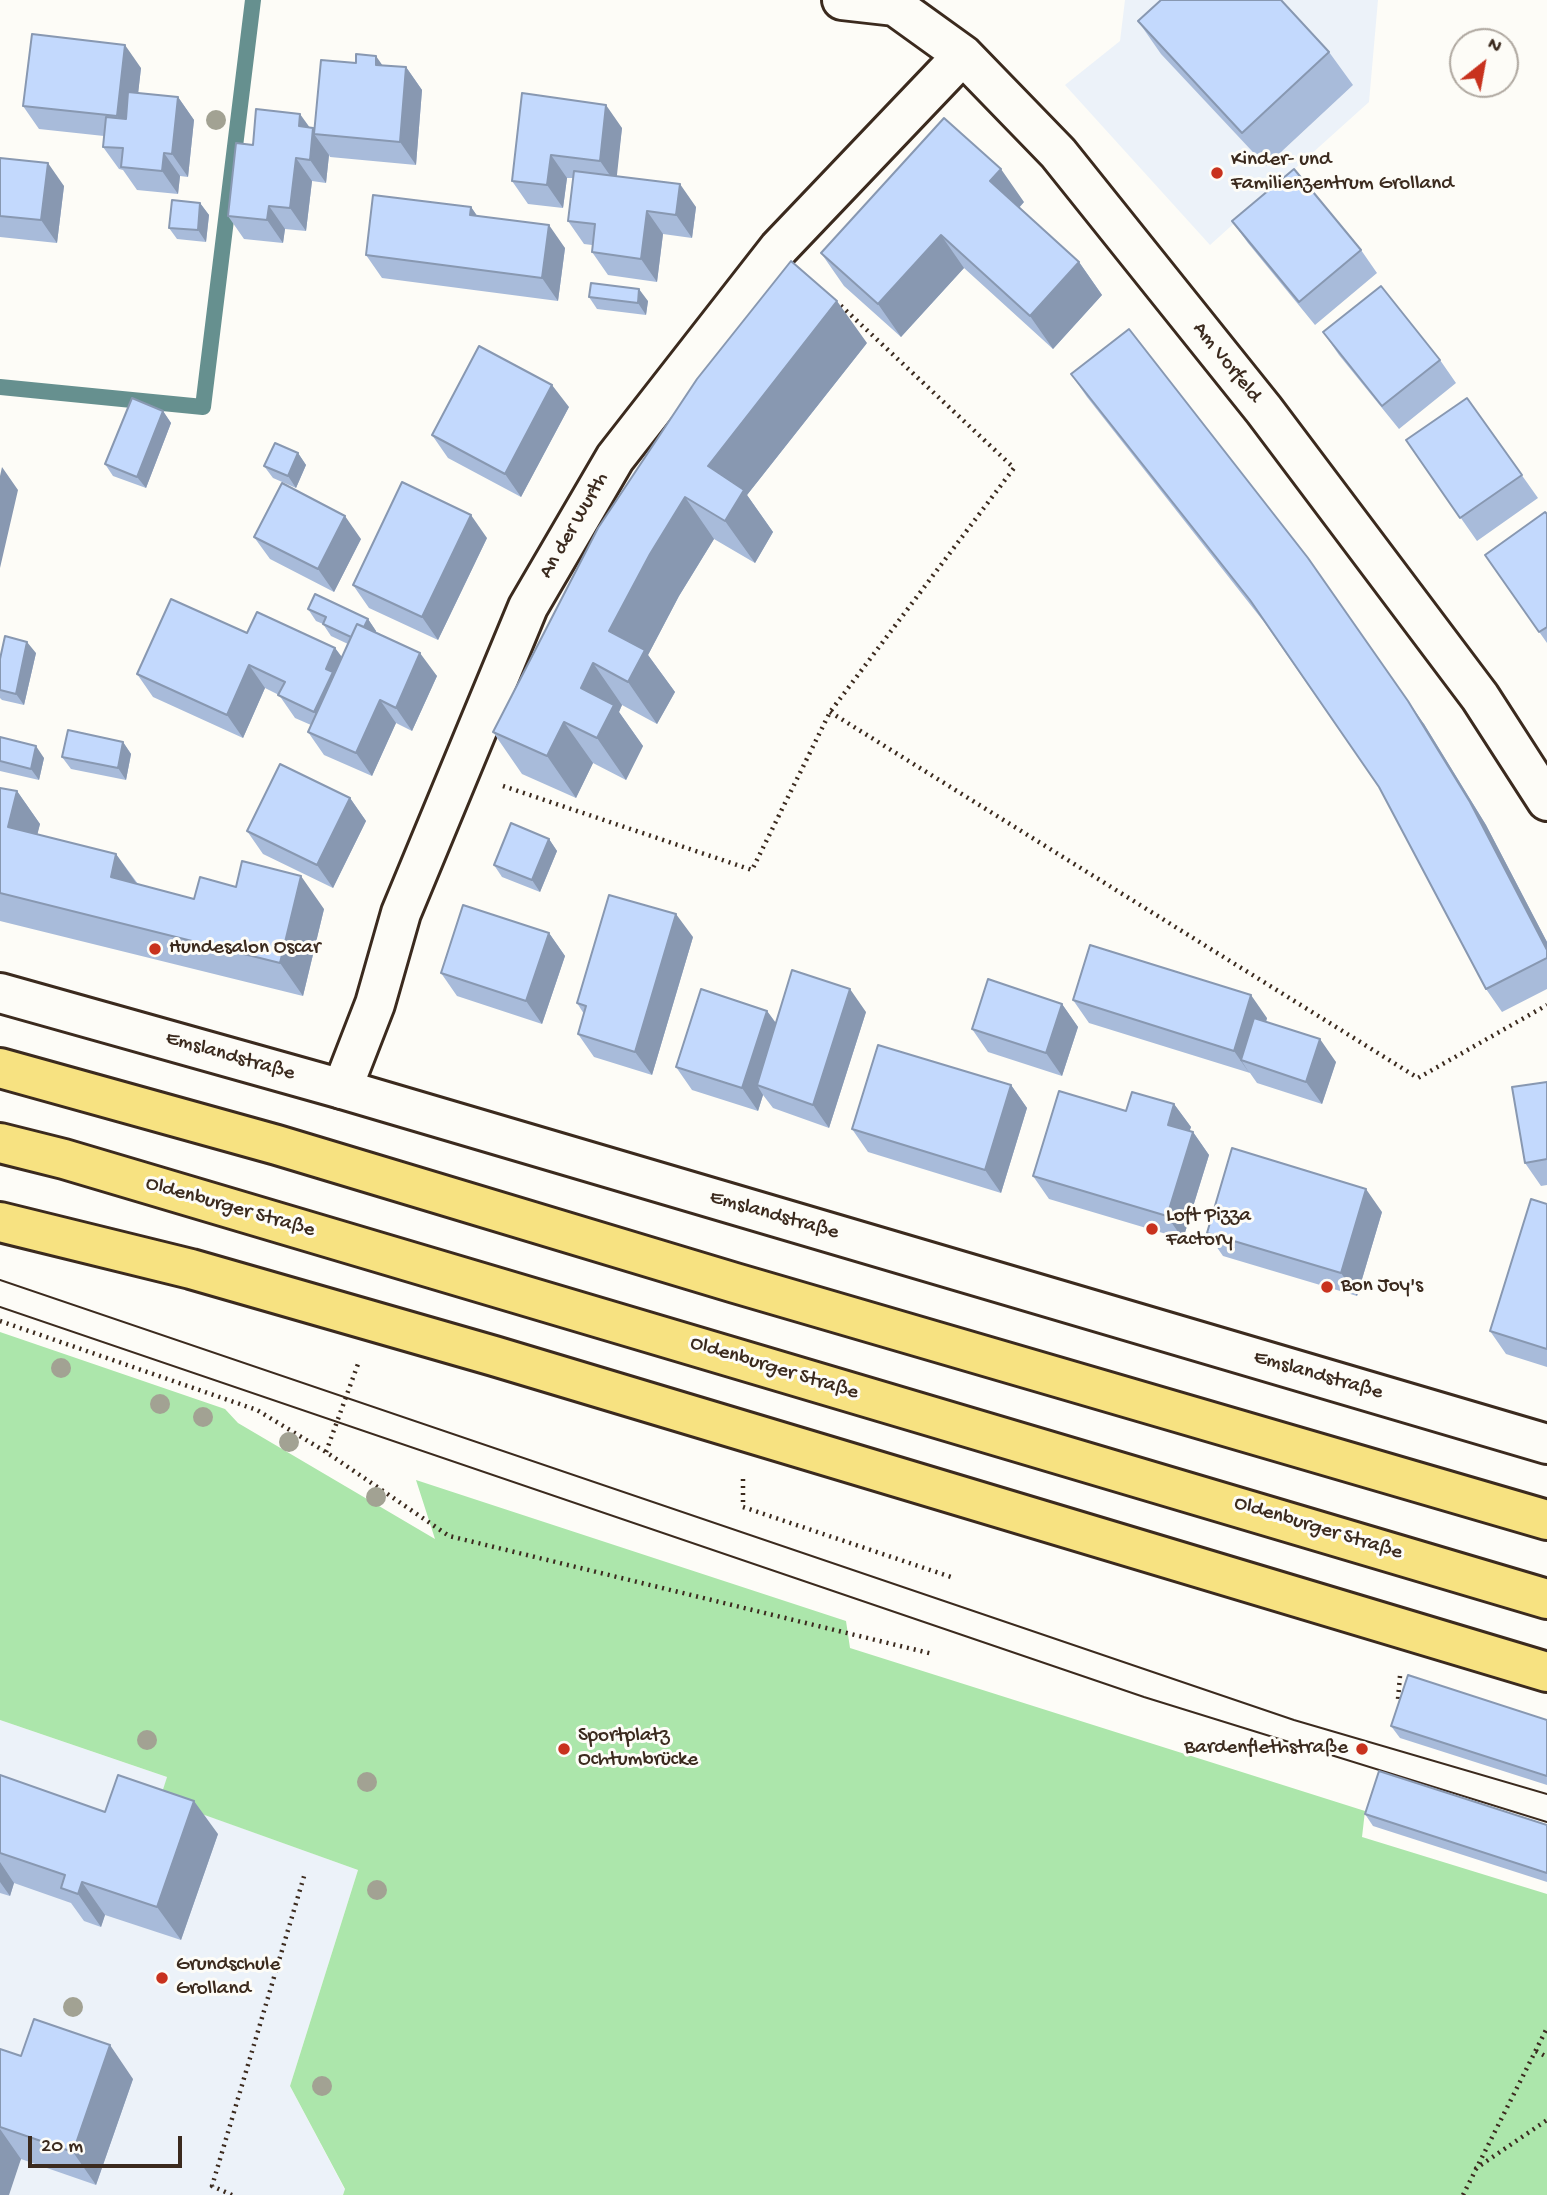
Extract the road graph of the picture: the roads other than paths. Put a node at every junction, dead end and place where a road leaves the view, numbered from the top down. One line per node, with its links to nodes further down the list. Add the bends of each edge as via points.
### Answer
1 (842, 0): 2 (street, Am Vorfeld, via 895,6)
2 (963, 55): 3 (street, Am Vorfeld, via 1058,153 1264,410 1480,697); 6 (street, An der Wurth, via 779,248 615,458 528,607 401,913)
3 (1547, 801)
4 (0, 993): 6 (street, Emslandstraße)
5 (0, 1068): 10 (highway, via 277,1144)
6 (342, 1089): 9 (street, Emslandstraße)
7 (0, 1143): 11 (highway, Oldenburger Straße)
8 (0, 1222): 12 (highway, via 191,1269 494,1356)
9 (1547, 1444)
10 (1547, 1520)
11 (1547, 1599)
12 (1547, 1672)

